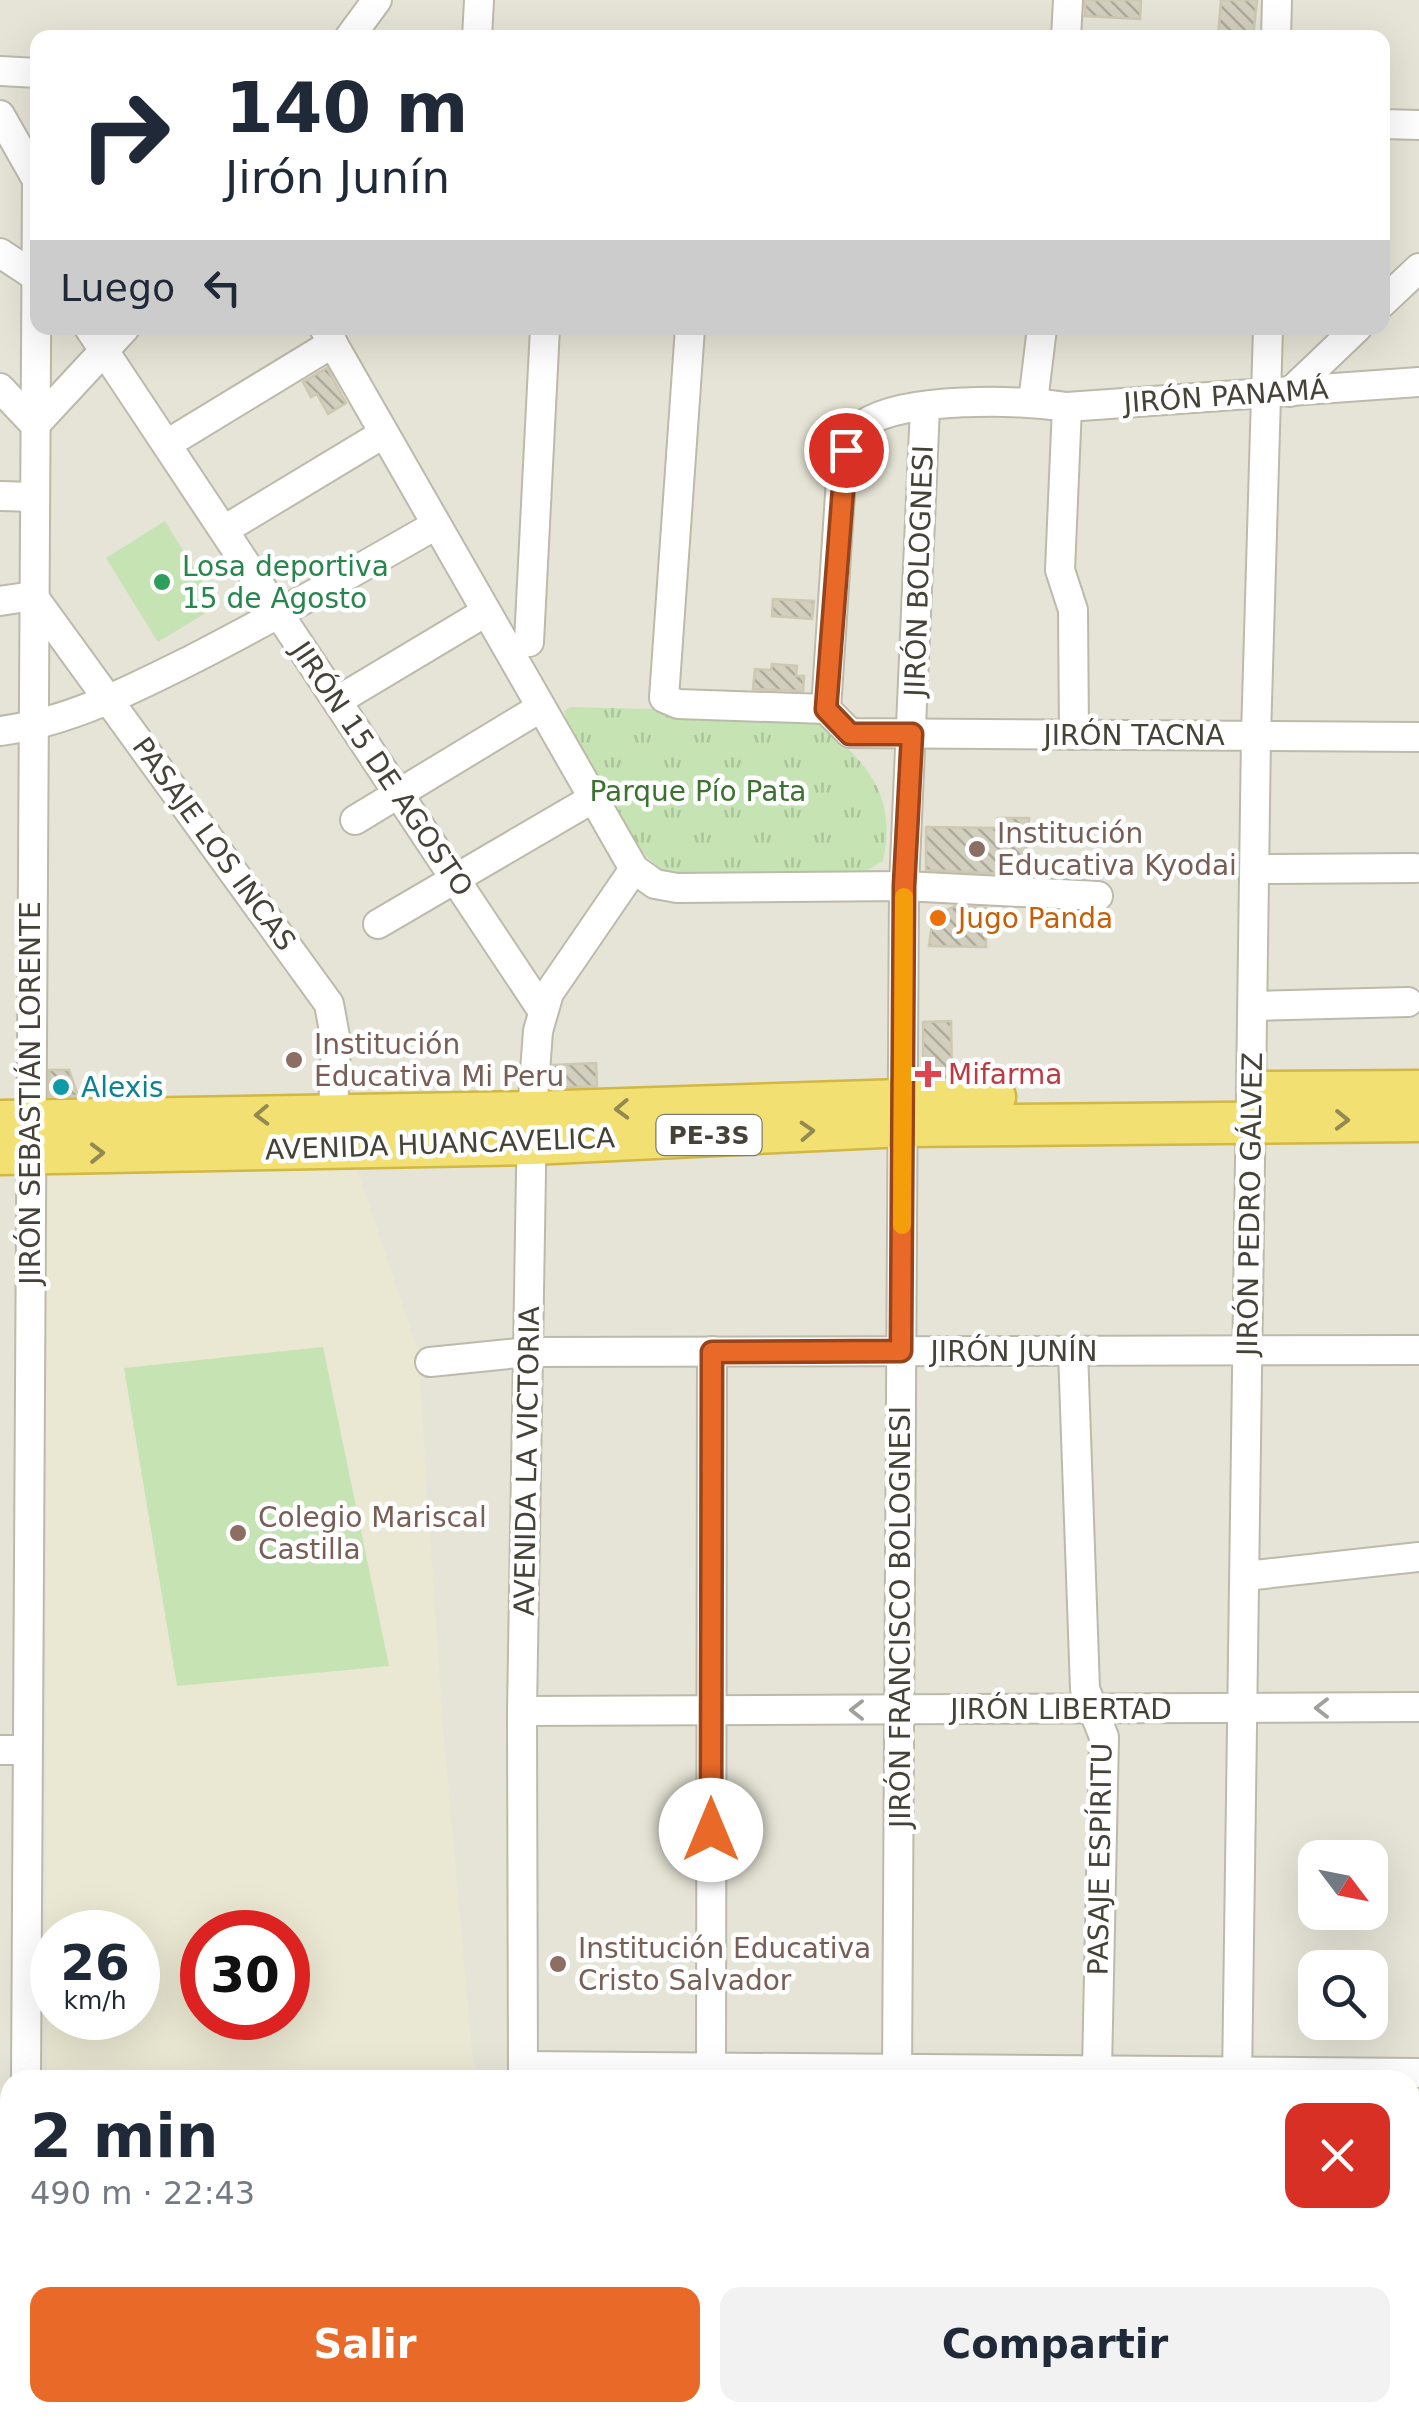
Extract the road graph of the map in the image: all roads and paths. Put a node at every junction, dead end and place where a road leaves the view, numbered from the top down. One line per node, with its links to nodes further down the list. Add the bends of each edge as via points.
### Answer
1 (377, 0): 5 (street)
2 (479, 0): 6 (street)
3 (1068, 0): 7 (street)
4 (1278, 0): 8 (street)
5 (355, 30)
6 (477, 30)
7 (1066, 30)
8 (1276, 30)
9 (0, 71): 10 (street)
10 (30, 73)
11 (0, 116): 14 (street, JIRÓN SEBASTIÁN LORENTE)
12 (1390, 124): 13 (street)
13 (1419, 124)
14 (30, 167)
15 (0, 253): 16 (street)
16 (30, 256)
17 (1419, 268): 18 (street)
18 (1390, 295)
19 (36, 335): 35 (street, JIRÓN SEBASTIÁN LORENTE)
20 (94, 335): 28 (street, JIRÓN 15 DE AGOSTO)
21 (119, 335): 28 (street)
22 (545, 335): 46 (street)
23 (690, 335): 50 (street, via 664,698)
24 (1041, 335): 32 (street)
25 (1269, 335): 31 (street, JIRÓN PEDRO GÁLVEZ)
26 (1349, 335): 31 (street)
27 (328, 336): 36 (street); 37 (street)
28 (106, 352): 35 (street); 37 (street, JIRÓN 15 DE AGOSTO)
29 (1419, 382): 31 (street, JIRÓN PANAMÁ)
30 (0, 388): 35 (street)
31 (1277, 394): 33 (street, JIRÓN PANAMÁ); 55 (street, JIRÓN PEDRO GÁLVEZ)
32 (1032, 402): 33 (street, JIRÓN PANAMÁ); 34 (street, JIRÓN PANAMÁ)
33 (1067, 406): 54 (street, via 1060,570 1073,610)
34 (925, 408): 50 (street, JIRÓN PANAMÁ, via 864,424 846,450); 53 (street, JIRÓN BOLOGNESI)
35 (35, 425): 39 (street, JIRÓN SEBASTIÁN LORENTE)
36 (383, 434): 40 (street); 41 (street)
37 (166, 444): 41 (street, JIRÓN 15 DE AGOSTO)
38 (0, 496): 39 (street)
39 (34, 497): 42 (street, JIRÓN SEBASTIÁN LORENTE)
40 (434, 526): 44 (street); 45 (street)
41 (224, 530): 45 (street, JIRÓN 15 DE AGOSTO)
42 (32, 596): 43 (street); 47 (street, PASAJE LOS INCAS); 51 (street, JIRÓN SEBASTIÁN LORENTE)
43 (0, 601)
44 (484, 612): 48 (street); 49 (street)
45 (280, 615): 47 (street); 48 (street, JIRÓN 15 DE AGOSTO)
46 (529, 642)
47 (110, 700): 51 (street); 72 (street, PASAJE LOS INCAS, via 329,1004 336,1042)
48 (337, 701): 57 (street, JIRÓN 15 DE AGOSTO)
49 (540, 708): 57 (street); 58 (street)
50 (826, 709): 53 (street, JIRÓN TACNA, via 850,734)
51 (32, 726): 52 (street); 76 (street, JIRÓN SEBASTIÁN LORENTE)
52 (0, 730)
53 (912, 734): 54 (street, JIRÓN TACNA); 64 (street, JIRÓN FRANCISCO BOLOGNESI)
54 (1074, 735): 55 (street, JIRÓN TACNA)
55 (1256, 736): 56 (street, JIRÓN TACNA); 61 (street, JIRÓN PEDRO GÁLVEZ)
56 (1419, 737)
57 (399, 794): 59 (street); 63 (street, JIRÓN 15 DE AGOSTO)
58 (592, 798): 62 (street); 63 (street)
59 (355, 820)
60 (1416, 868): 61 (street)
61 (1254, 869): 68 (street, JIRÓN PEDRO GÁLVEZ)
62 (634, 870): 64 (street, via 664,887); 69 (street, AVENIDA LA VICTORIA)
63 (455, 879): 66 (street); 69 (street, JIRÓN 15 DE AGOSTO)
64 (904, 886): 65 (street); 73 (street, JIRÓN FRANCISCO BOLOGNESI)
65 (1098, 896)
66 (378, 924)
67 (1408, 1002): 68 (street)
68 (1253, 1006): 71 (street, JIRÓN PEDRO GÁLVEZ)
69 (542, 1010): 75 (street, AVENIDA LA VICTORIA)
70 (1419, 1091): 71 (highway, AVENIDA HUANCAVELICA / PE-3S)
71 (1252, 1106): 73 (highway, AVENIDA HUANCAVELICA / PE-3S); 74 (highway, AVENIDA HUANCAVELICA / PE-3S, one-way to 74); 80 (street, JIRÓN PEDRO GÁLVEZ)
72 (333, 1112): 75 (highway, AVENIDA HUANCAVELICA / PE-3S); 76 (highway, AVENIDA HUANCAVELICA / PE-3S, one-way to 76)
73 (902, 1112): 75 (highway, AVENIDA HUANCAVELICA / PE-3S); 78 (street, JIRÓN FRANCISCO BOLOGNESI)
74 (1419, 1121)
75 (532, 1128): 76 (highway, AVENIDA HUANCAVELICA / PE-3S, one-way to 75); 81 (street, AVENIDA LA VICTORIA)
76 (15, 1138): 84 (street, JIRÓN SEBASTIÁN LORENTE)
77 (1419, 1350): 80 (street, JIRÓN JUNÍN)
78 (901, 1351): 79 (street, JIRÓN JUNÍN); 82 (street, JIRÓN JUNÍN); 91 (street, JIRÓN FRANCISCO BOLOGNESI)
79 (1073, 1351): 80 (street, JIRÓN JUNÍN); 88 (street, PASAJE ESPÍRITU, via 1086,1689)
80 (1248, 1351): 86 (street, JIRÓN PEDRO GÁLVEZ)
81 (528, 1352): 82 (street, JIRÓN JUNÍN); 83 (street, JIRÓN JUNÍN); 92 (street, AVENIDA LA VICTORIA)
82 (712, 1352): 90 (street)
83 (430, 1362)
84 (14, 1440): 93 (street, JIRÓN SEBASTIÁN LORENTE)
85 (1419, 1558): 86 (street)
86 (1245, 1576): 89 (street, JIRÓN PEDRO GÁLVEZ)
87 (1419, 1707): 89 (street, JIRÓN LIBERTAD, one-way to 89)
88 (1094, 1708): 89 (street, JIRÓN LIBERTAD); 91 (street, JIRÓN LIBERTAD); 98 (street, PASAJE ESPÍRITU, via 1104,1737)
89 (1242, 1708): 99 (street, JIRÓN PEDRO GÁLVEZ)
90 (712, 1710): 91 (street, JIRÓN LIBERTAD, one-way to 90); 92 (street, JIRÓN LIBERTAD); 96 (street)
91 (899, 1710): 97 (street, JIRÓN FRANCISCO BOLOGNESI)
92 (522, 1711): 95 (street, AVENIDA LA VICTORIA)
93 (14, 1750): 94 (street, JIRÓN SEBASTIÁN LORENTE)
94 (26, 2070)
95 (523, 2070)
96 (711, 2070)
97 (897, 2070)
98 (1096, 2070)
99 (1237, 2070)

